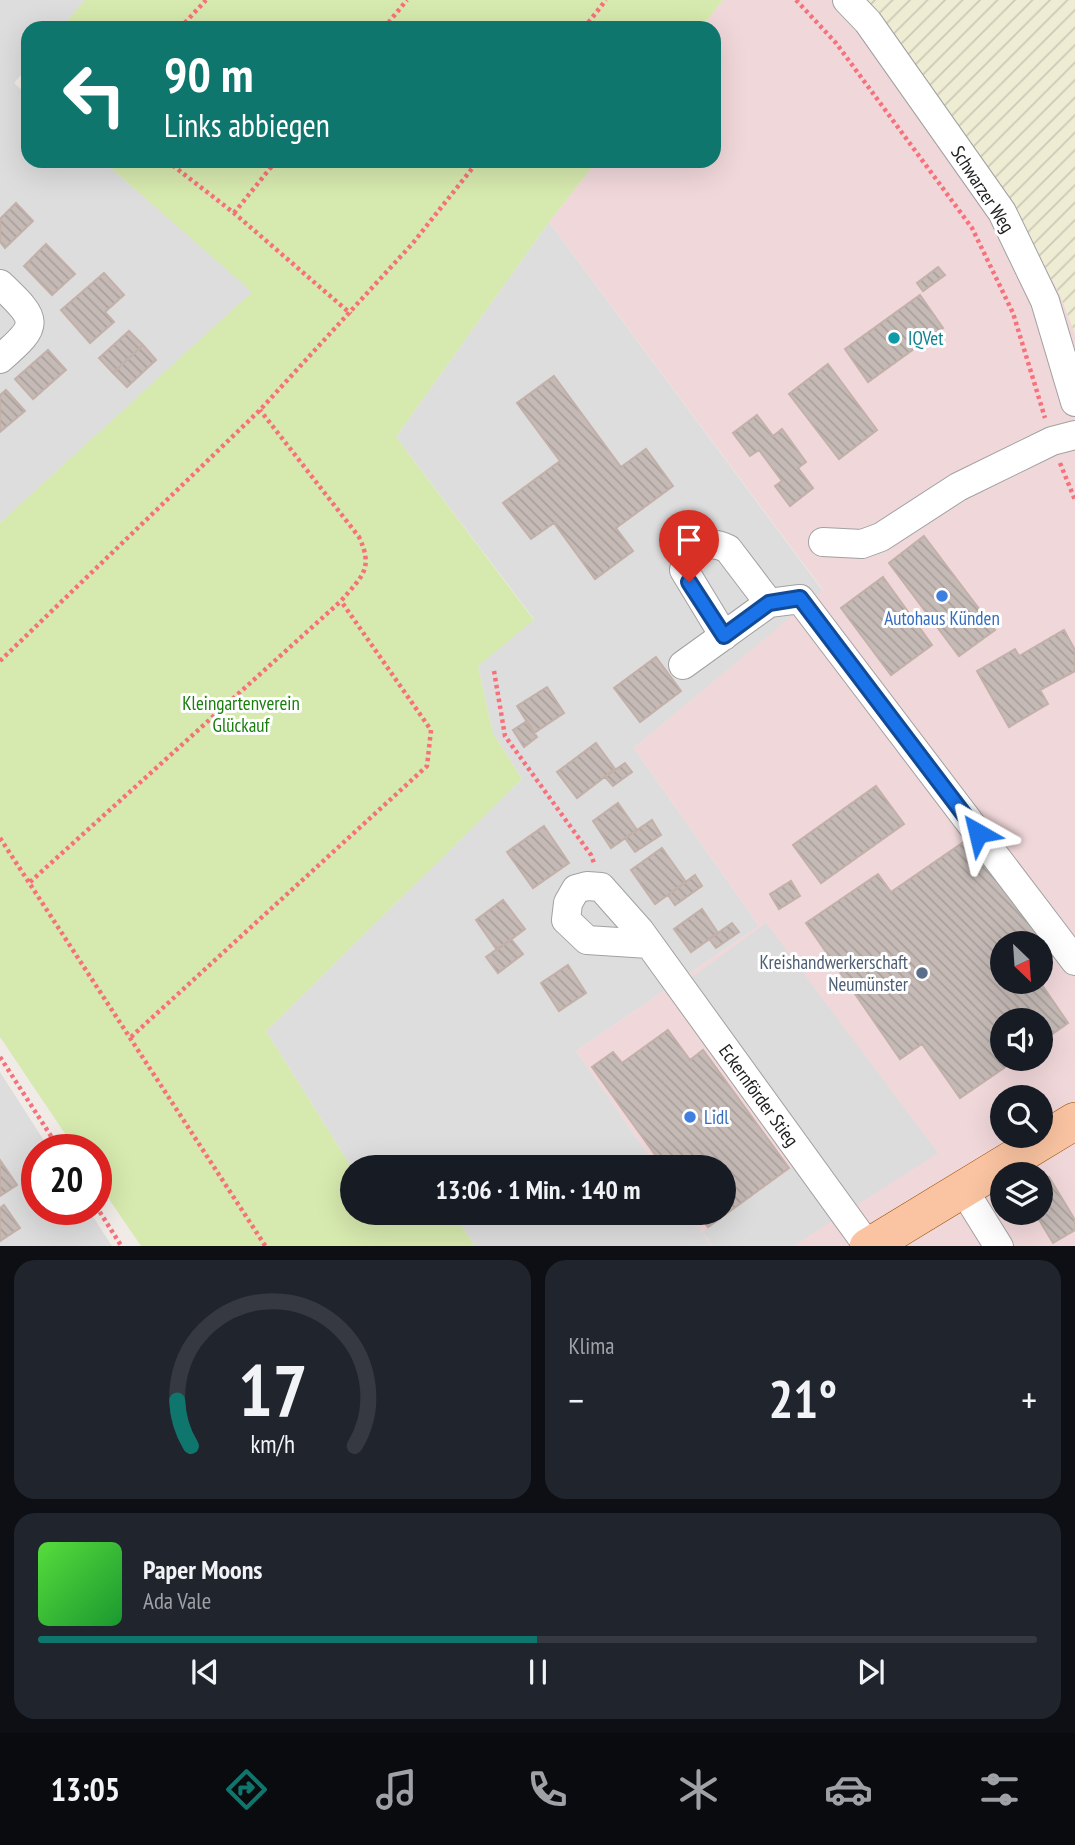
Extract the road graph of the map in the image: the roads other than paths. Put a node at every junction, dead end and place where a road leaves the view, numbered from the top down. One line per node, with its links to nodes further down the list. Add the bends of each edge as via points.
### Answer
1 (847, 0): 4 (street, Schwarzer Weg, via 868,22 1002,212 1045,301)
2 (0, 284): 3 (street, via 30,319 26,337)
3 (0, 359)
4 (1075, 402)
5 (1063, 438): 6 (street, via 958,488 881,537 862,544)
6 (823, 542)
7 (769, 603): 8 (street); 8 (street, via 728,549 718,544 695,548 687,556 684,570); 11 (street, via 800,598)
8 (724, 636): 9 (street)
9 (683, 665)
10 (649, 944): 10 (street, Eckernförder Stieg, via 601,887 576,889 566,919 587,940); 14 (street, Eckernförder Stieg)
11 (1075, 961)
12 (1075, 1121): 13 (main road)
13 (963, 1189): 15 (main road); 16 (street)
14 (867, 1246)
15 (870, 1246)
16 (998, 1246)

